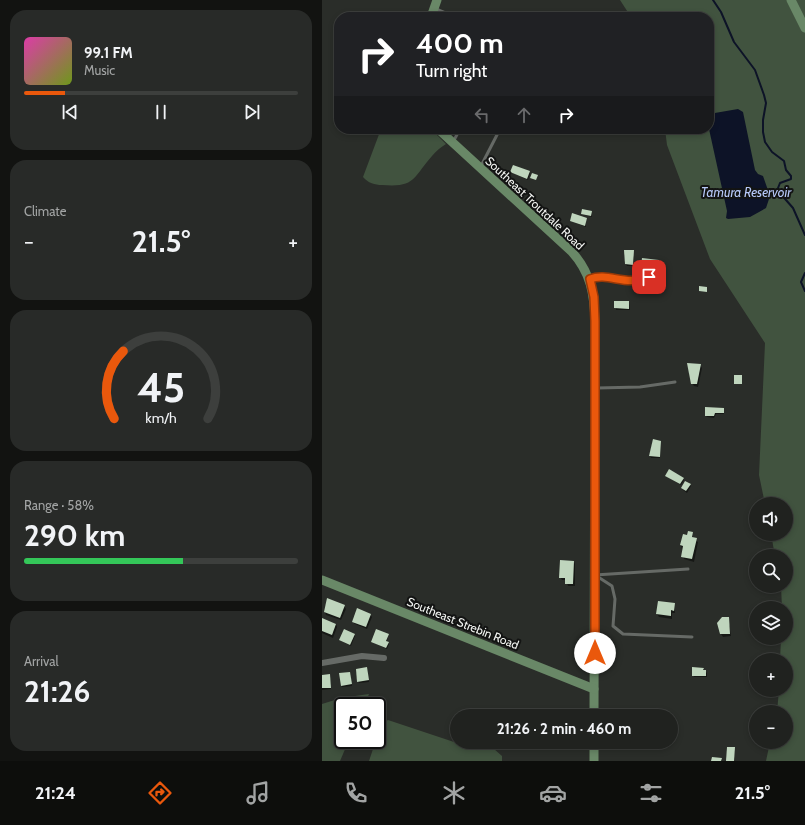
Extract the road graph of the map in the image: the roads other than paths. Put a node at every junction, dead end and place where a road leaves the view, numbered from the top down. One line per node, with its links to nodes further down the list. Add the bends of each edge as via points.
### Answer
1 (791, 0): 2 (main road)
2 (805, 28)
3 (443, 134): 6 (main road, Southeast Troutdale Road)
4 (457, 134): 6 (lane)
5 (497, 134): 7 (lane)
6 (452, 142): 7 (main road, Southeast Troutdale Road)
7 (480, 168): 9 (main road, Southeast Troutdale Road, via 572,252)
8 (649, 277): 9 (lane, via 630,282 600,277)
9 (590, 279): 11 (main road, Southeast Troutdale Road, via 595,314)
10 (675, 382): 11 (lane, via 640,387)
11 (595, 388): 13 (main road, Southeast Troutdale Road)
12 (688, 569): 13 (lane)
13 (595, 574): 15 (lane, via 612,586 615,599 613,626 623,634); 18 (main road, Southeast Troutdale Road)
14 (322, 580): 18 (main road, Southeast Strebin Road)
15 (692, 637)
16 (384, 658): 17 (street, via 362,656)
17 (322, 663)
18 (594, 689): 19 (main road, Southeast Troutdale Road)
19 (594, 709)
20 (594, 749): 21 (main road)
21 (594, 761)

